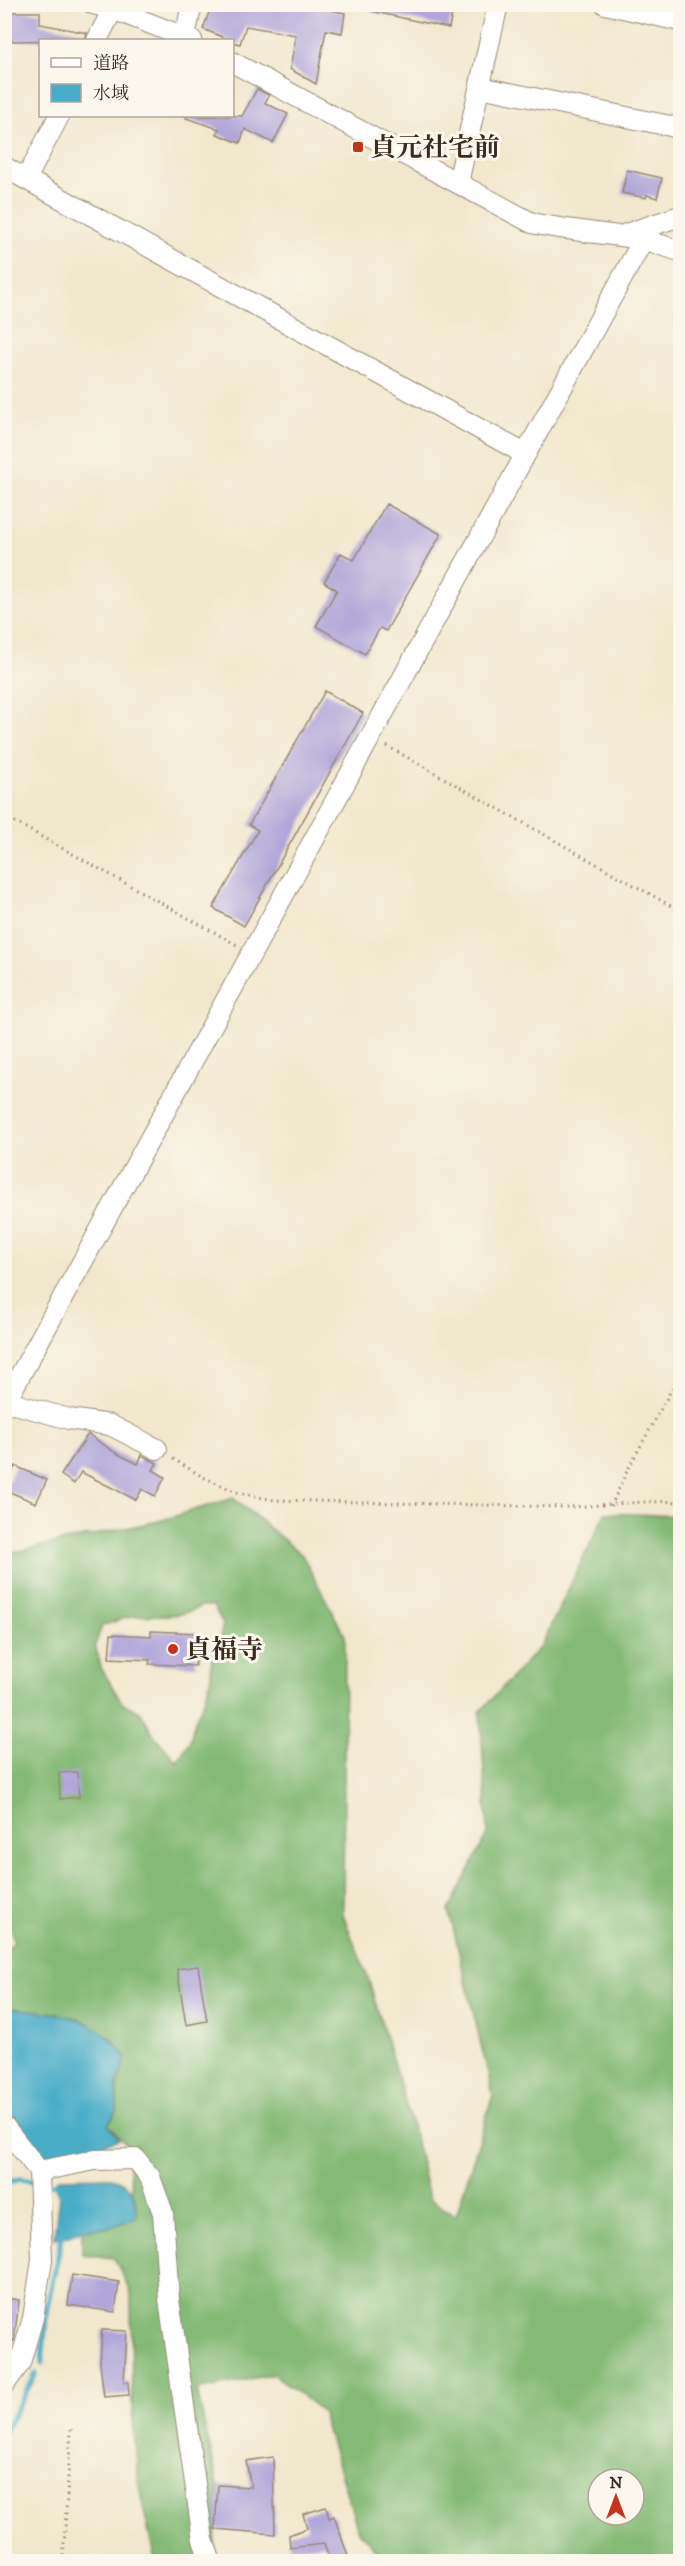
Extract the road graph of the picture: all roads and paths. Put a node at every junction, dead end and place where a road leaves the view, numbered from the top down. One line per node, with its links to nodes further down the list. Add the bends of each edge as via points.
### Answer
1 (192, 4): 7 (street)
2 (498, 4): 9 (street)
3 (605, 4): 5 (street)
4 (106, 7): 6 (street); 7 (street)
5 (681, 21)
6 (98, 39)
7 (188, 39)
8 (234, 63): 14 (street)
9 (480, 87): 11 (street); 14 (street)
10 (58, 117): 13 (street)
11 (681, 128)
12 (4, 167): 13 (street)
13 (26, 179): 19 (street)
14 (458, 183): 16 (street, via 532,223)
15 (681, 216): 16 (street)
16 (620, 236): 17 (street)
17 (643, 240): 18 (street); 19 (street)
18 (681, 251)
19 (525, 454): 20 (street)
20 (372, 737): 22 (path); 23 (street)
21 (4, 816): 23 (path)
22 (681, 911)
23 (253, 954): 25 (street)
24 (681, 1374): 28 (path)
25 (5, 1401): 26 (street, via 69,1419 110,1425)
26 (157, 1449): 28 (path, via 239,1493 274,1500)
27 (681, 1502): 28 (path, via 635,1501)
28 (610, 1506)
29 (4, 2126): 30 (street)
30 (39, 2179): 31 (street, via 42,2260 33,2318 20,2363); 34 (street, via 94,2160 136,2159 150,2177 163,2213 169,2299 203,2540)
31 (4, 2385)
32 (71, 2429): 33 (path)
33 (63, 2562)
34 (211, 2562)

